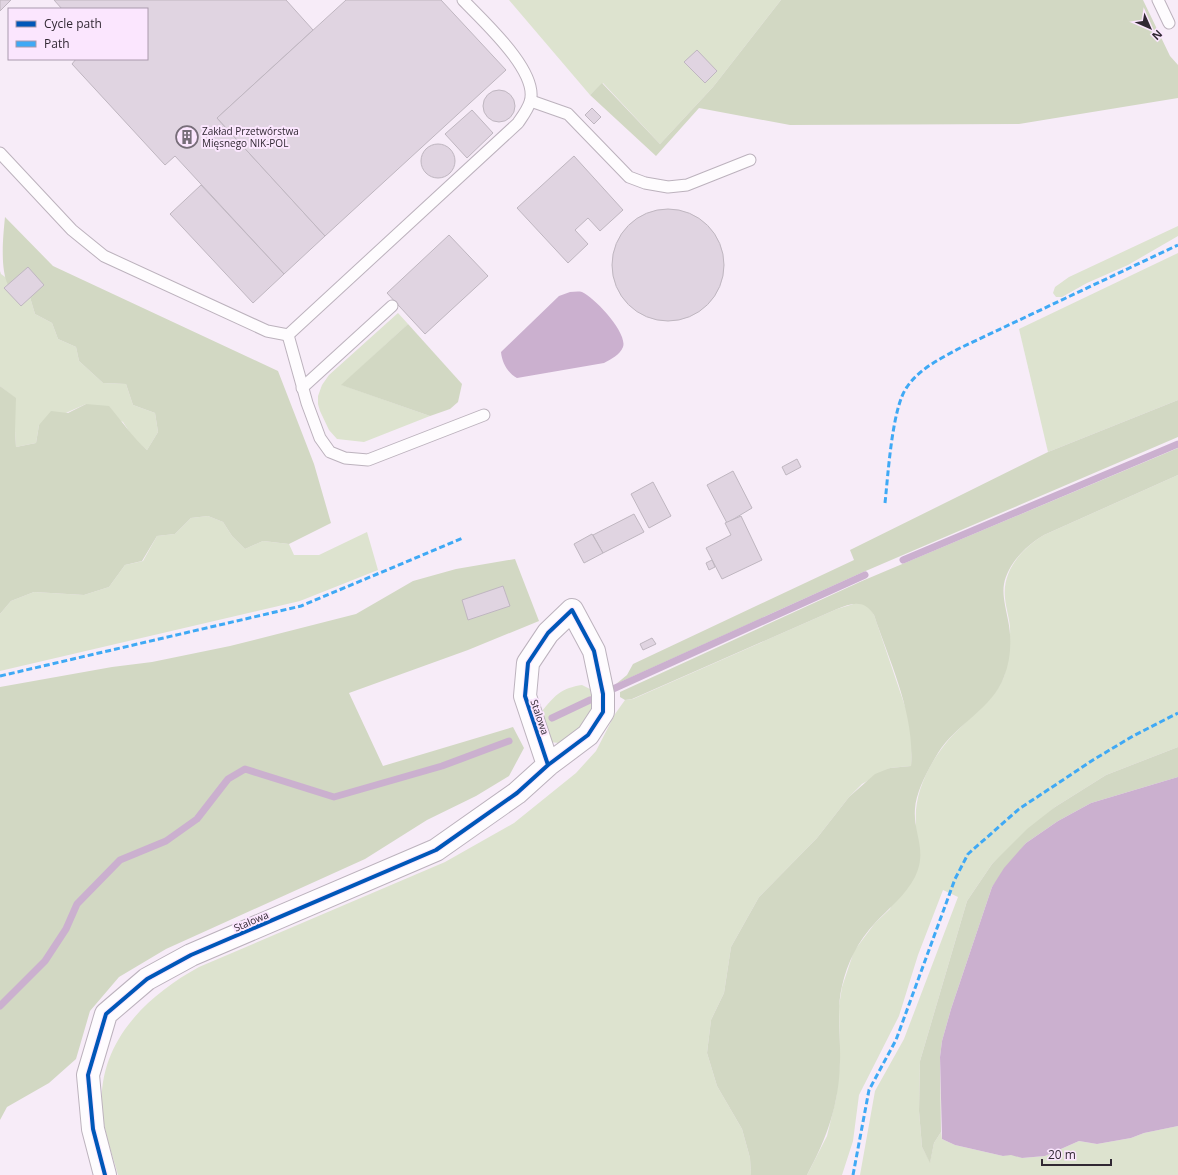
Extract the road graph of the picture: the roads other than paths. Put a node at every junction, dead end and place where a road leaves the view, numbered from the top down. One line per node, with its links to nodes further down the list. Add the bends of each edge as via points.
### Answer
1 (463, 0): 4 (lane, via 514,56 528,77)
2 (1158, 0): 3 (lane)
3 (1169, 23)
4 (531, 101): 6 (lane, via 568,114 630,177 645,183 668,187 687,185); 8 (lane, via 518,123)
5 (0, 153): 8 (lane, via 72,230 104,256 267,331)
6 (750, 160)
7 (392, 306): 9 (lane)
8 (288, 336): 9 (lane)
9 (302, 388): 10 (lane, via 320,438 330,452 345,458 368,460)
10 (484, 415)
11 (548, 765): 11 (street, Stalowa, via 588,736 603,712 603,694 594,651 572,610 548,632 528,663 525,696); 12 (street, Stalowa, via 517,793 436,850 191,955 146,979 106,1014 88,1075 93,1129)
12 (105, 1175)

